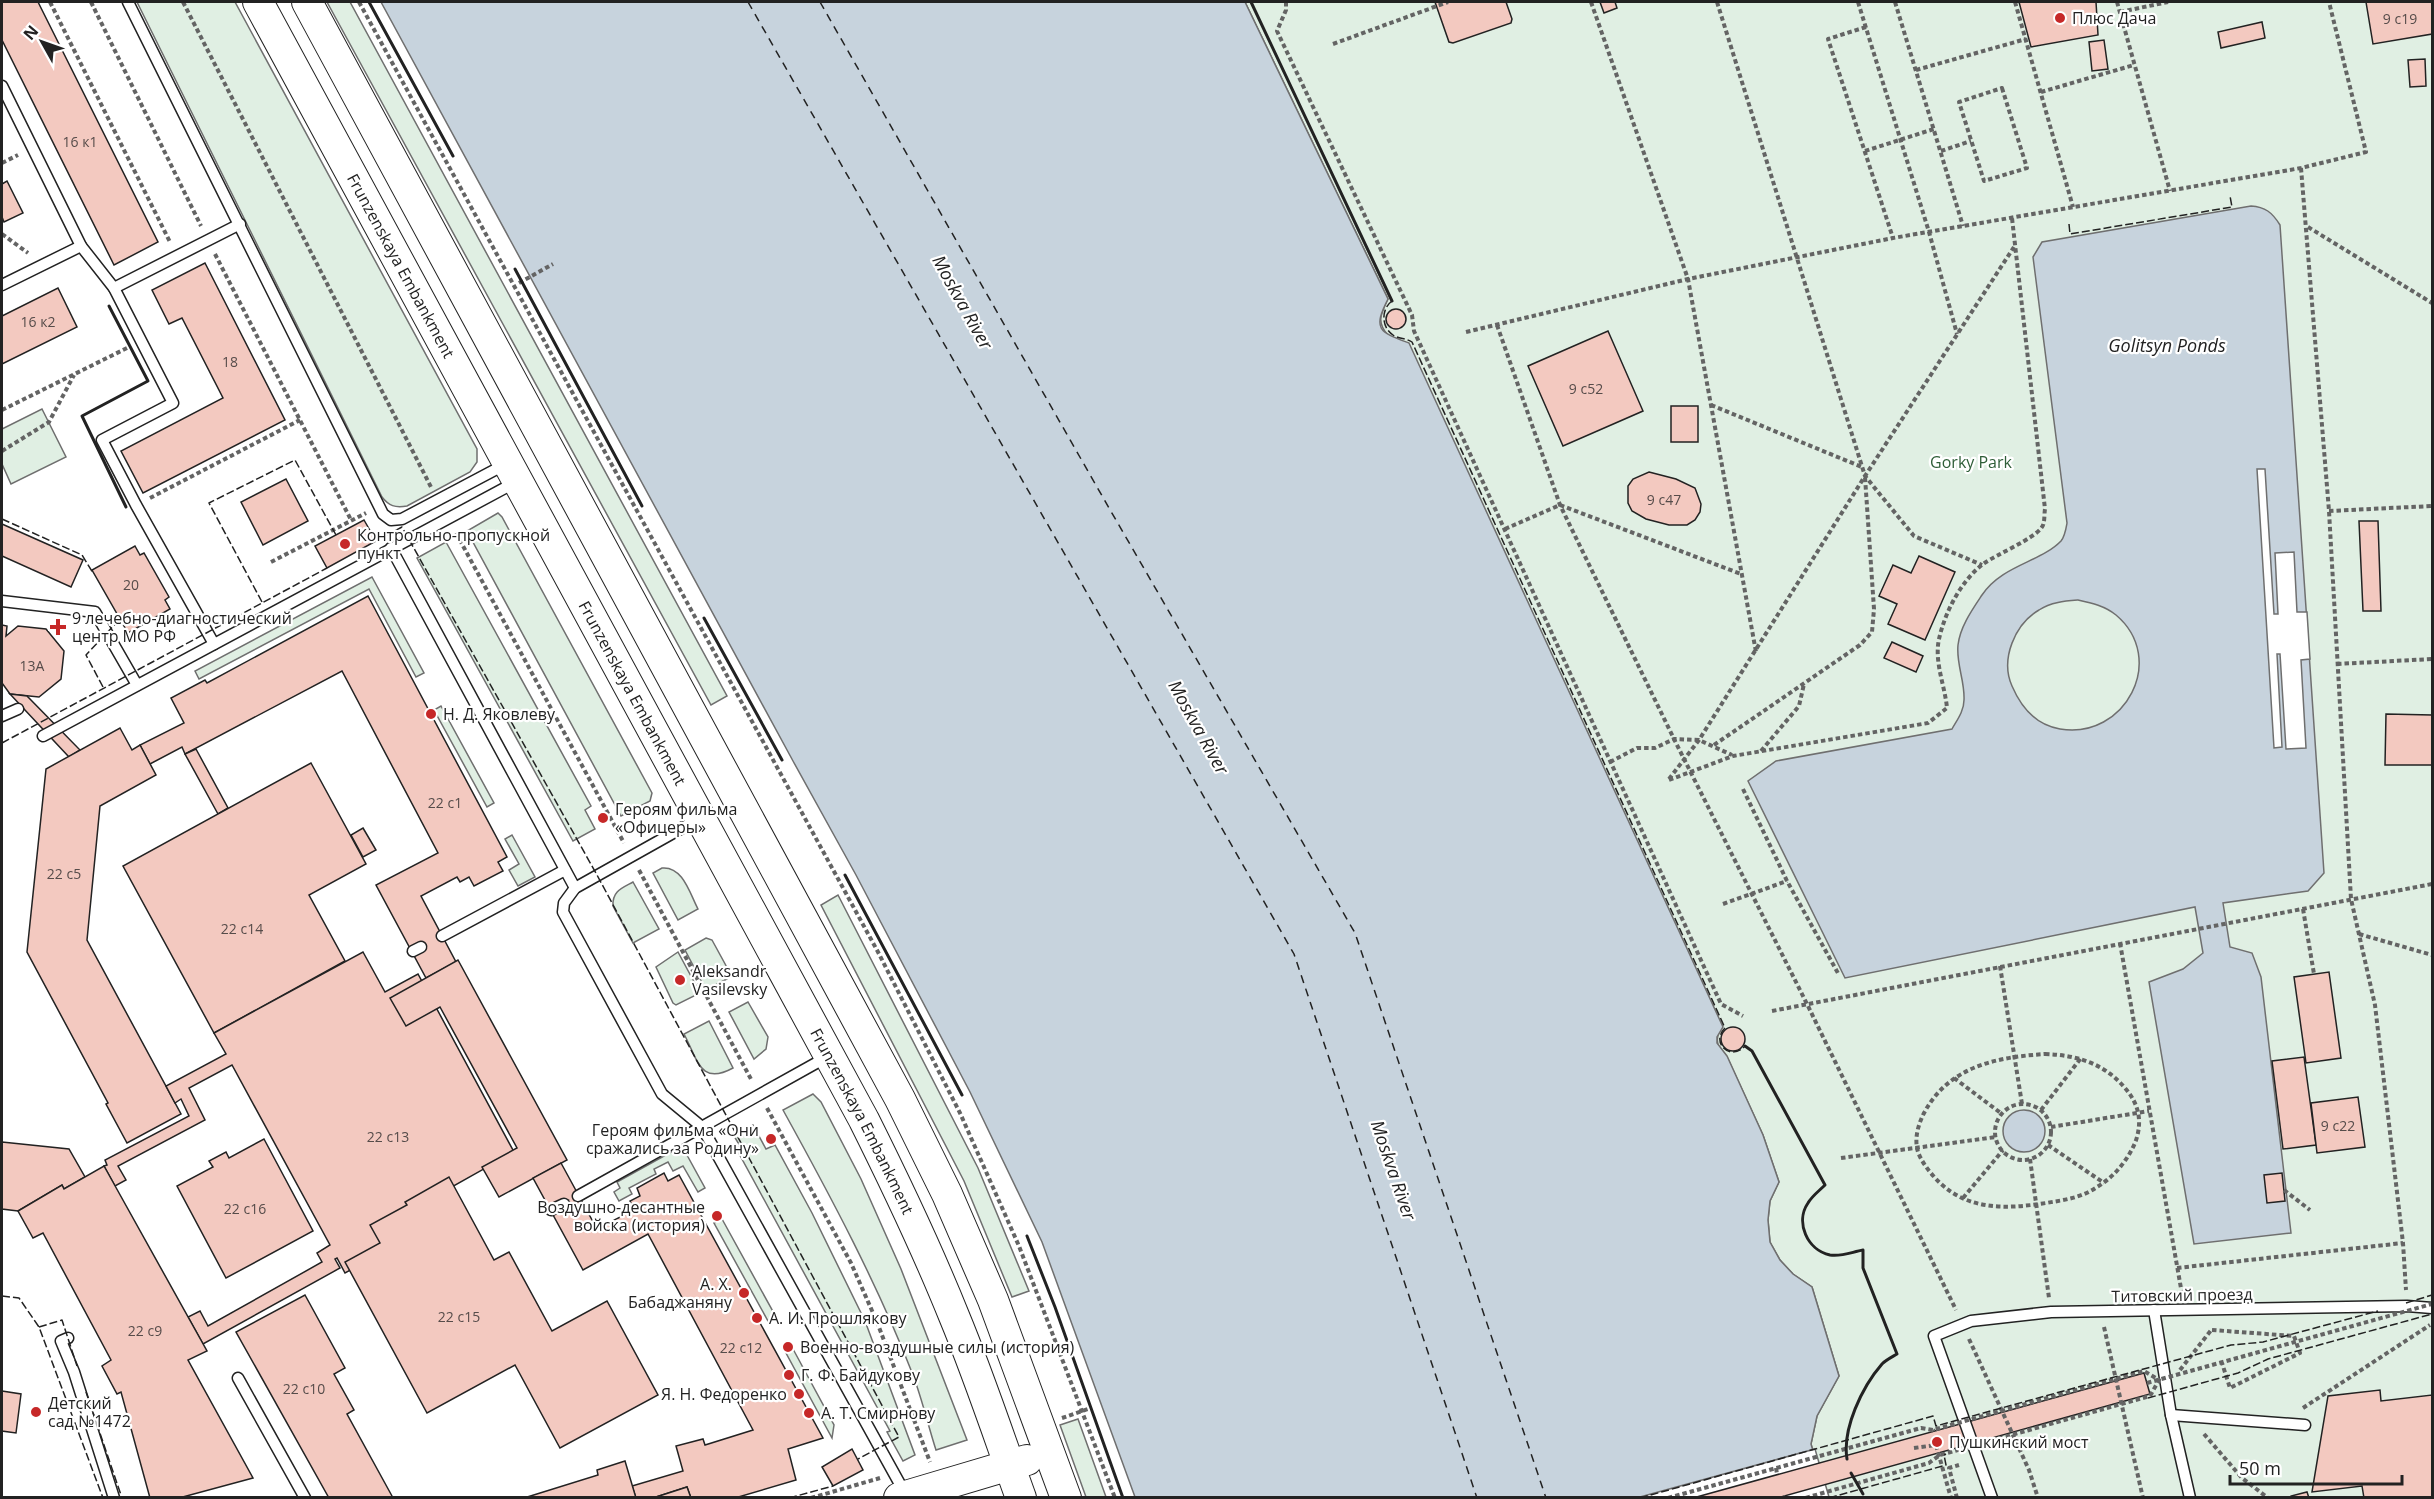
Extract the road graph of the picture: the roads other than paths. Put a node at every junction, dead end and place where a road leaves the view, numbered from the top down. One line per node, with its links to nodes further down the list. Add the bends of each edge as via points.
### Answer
1 (128, 2): 5 (lane)
2 (258, 2): 9 (main road, Frunzenskaya Embankment)
3 (306, 2): 32 (main road, via 900,1099 988,1289)
4 (2, 86): 6 (lane)
5 (240, 224): 8 (lane); 9 (lane, via 382,514 391,520 402,519 438,500)
6 (81, 246): 7 (lane); 8 (lane)
7 (2, 285)
8 (114, 288): 12 (lane, via 173,403 102,440)
9 (514, 472): 10 (lane, via 448,518); 17 (main road, Frunzenskaya Embankment)
10 (391, 548): 12 (lane); 18 (lane)
11 (2, 601): 13 (lane, via 95,612)
12 (213, 644): 13 (lane)
13 (137, 686): 16 (lane)
14 (18, 709): 15 (lane)
15 (2, 716)
16 (43, 736)
17 (701, 817): 19 (lane); 21 (main road, Frunzenskaya Embankment)
18 (565, 870): 19 (lane); 20 (lane)
19 (575, 888): 22 (lane, via 564,903 563,912 663,1094)
20 (442, 936)
21 (830, 1055): 22 (lane); 33 (main road, Frunzenskaya Embankment, via 910,1213)
22 (702, 1127): 23 (lane); 34 (lane)
23 (578, 1196)
24 (564, 1204): 25 (lane)
25 (551, 1210)
26 (2433, 1306): 27 (lane, Титовский проезд)
27 (2154, 1310): 30 (lane); 39 (lane, Титовский проезд, via 2051,1312 1971,1321 1934,1336)
28 (68, 1338): 35 (lane, via 61,1341)
29 (238, 1378): 36 (lane)
30 (2171, 1415): 31 (lane); 40 (lane)
31 (2306, 1425)
32 (1050, 1453): 33 (main road); 38 (main road)
33 (1010, 1465): 34 (main road); 37 (main road, Frunzenskaya Embankment)
34 (900, 1489)
35 (114, 1497)
36 (305, 1497)
37 (1021, 1497)
38 (1066, 1497)
39 (1992, 1497)
40 (2190, 1497)

